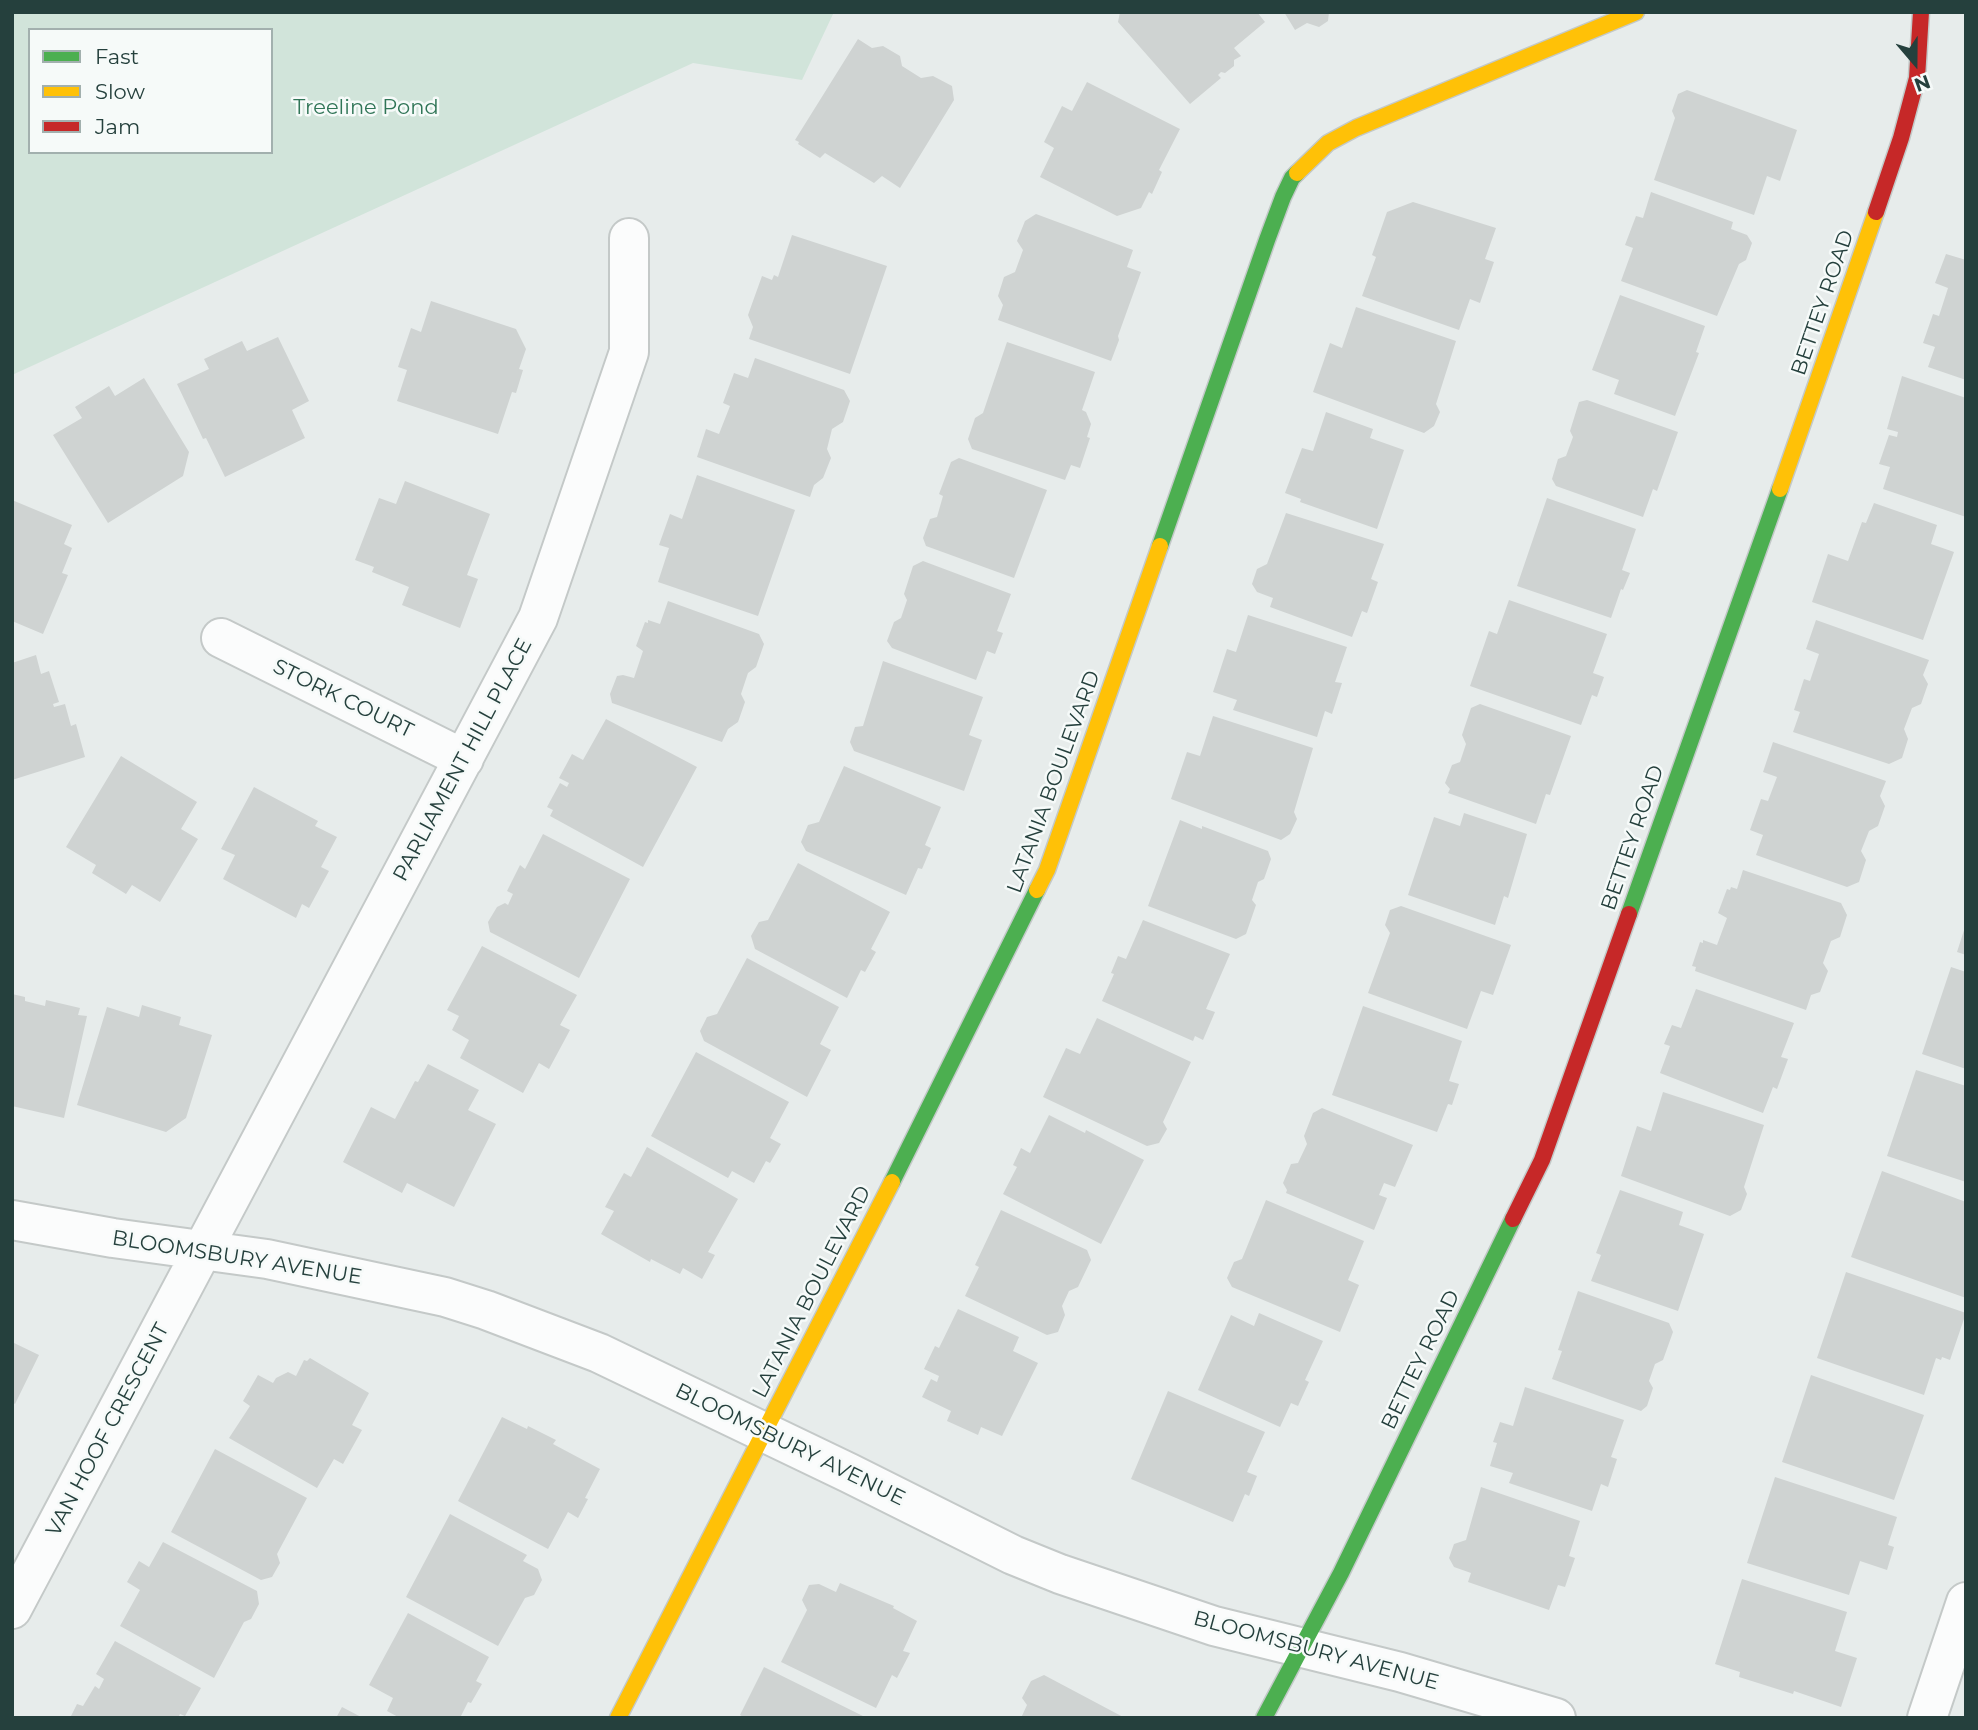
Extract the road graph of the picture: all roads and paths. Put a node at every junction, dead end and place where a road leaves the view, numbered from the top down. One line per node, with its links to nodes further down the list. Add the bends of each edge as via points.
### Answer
1 (1636, 12): 8 (street, LATANIA BOULEVARD, via 1356,128 1328,143 1292,177 1047,870)
2 (1921, 12): 11 (street, BETTEY ROAD, via 1917,78 1893,162 1542,1160)
3 (629, 238): 5 (street, PARLIAMENT HILL PLACE, via 629,352 538,618)
4 (221, 638): 5 (street, STORK COURT)
5 (464, 759): 7 (street, PARLIAMENT HILL PLACE)
6 (12, 1220): 7 (street, BLOOMSBURY AVENUE)
7 (203, 1250): 8 (street, BLOOMSBURY AVENUE, via 388,1284 486,1310 598,1353); 10 (street, VAN HOOF CRESCENT)
8 (764, 1433): 11 (street, BLOOMSBURY AVENUE, via 1060,1574 1214,1626); 12 (street, LATANIA BOULEVARD)
9 (1966, 1601): 15 (street)
10 (12, 1609)
11 (1302, 1647): 13 (street, BETTEY ROAD); 14 (street, BLOOMSBURY AVENUE)
12 (618, 1718)
13 (1264, 1718)
14 (1556, 1718)
15 (1927, 1718)

